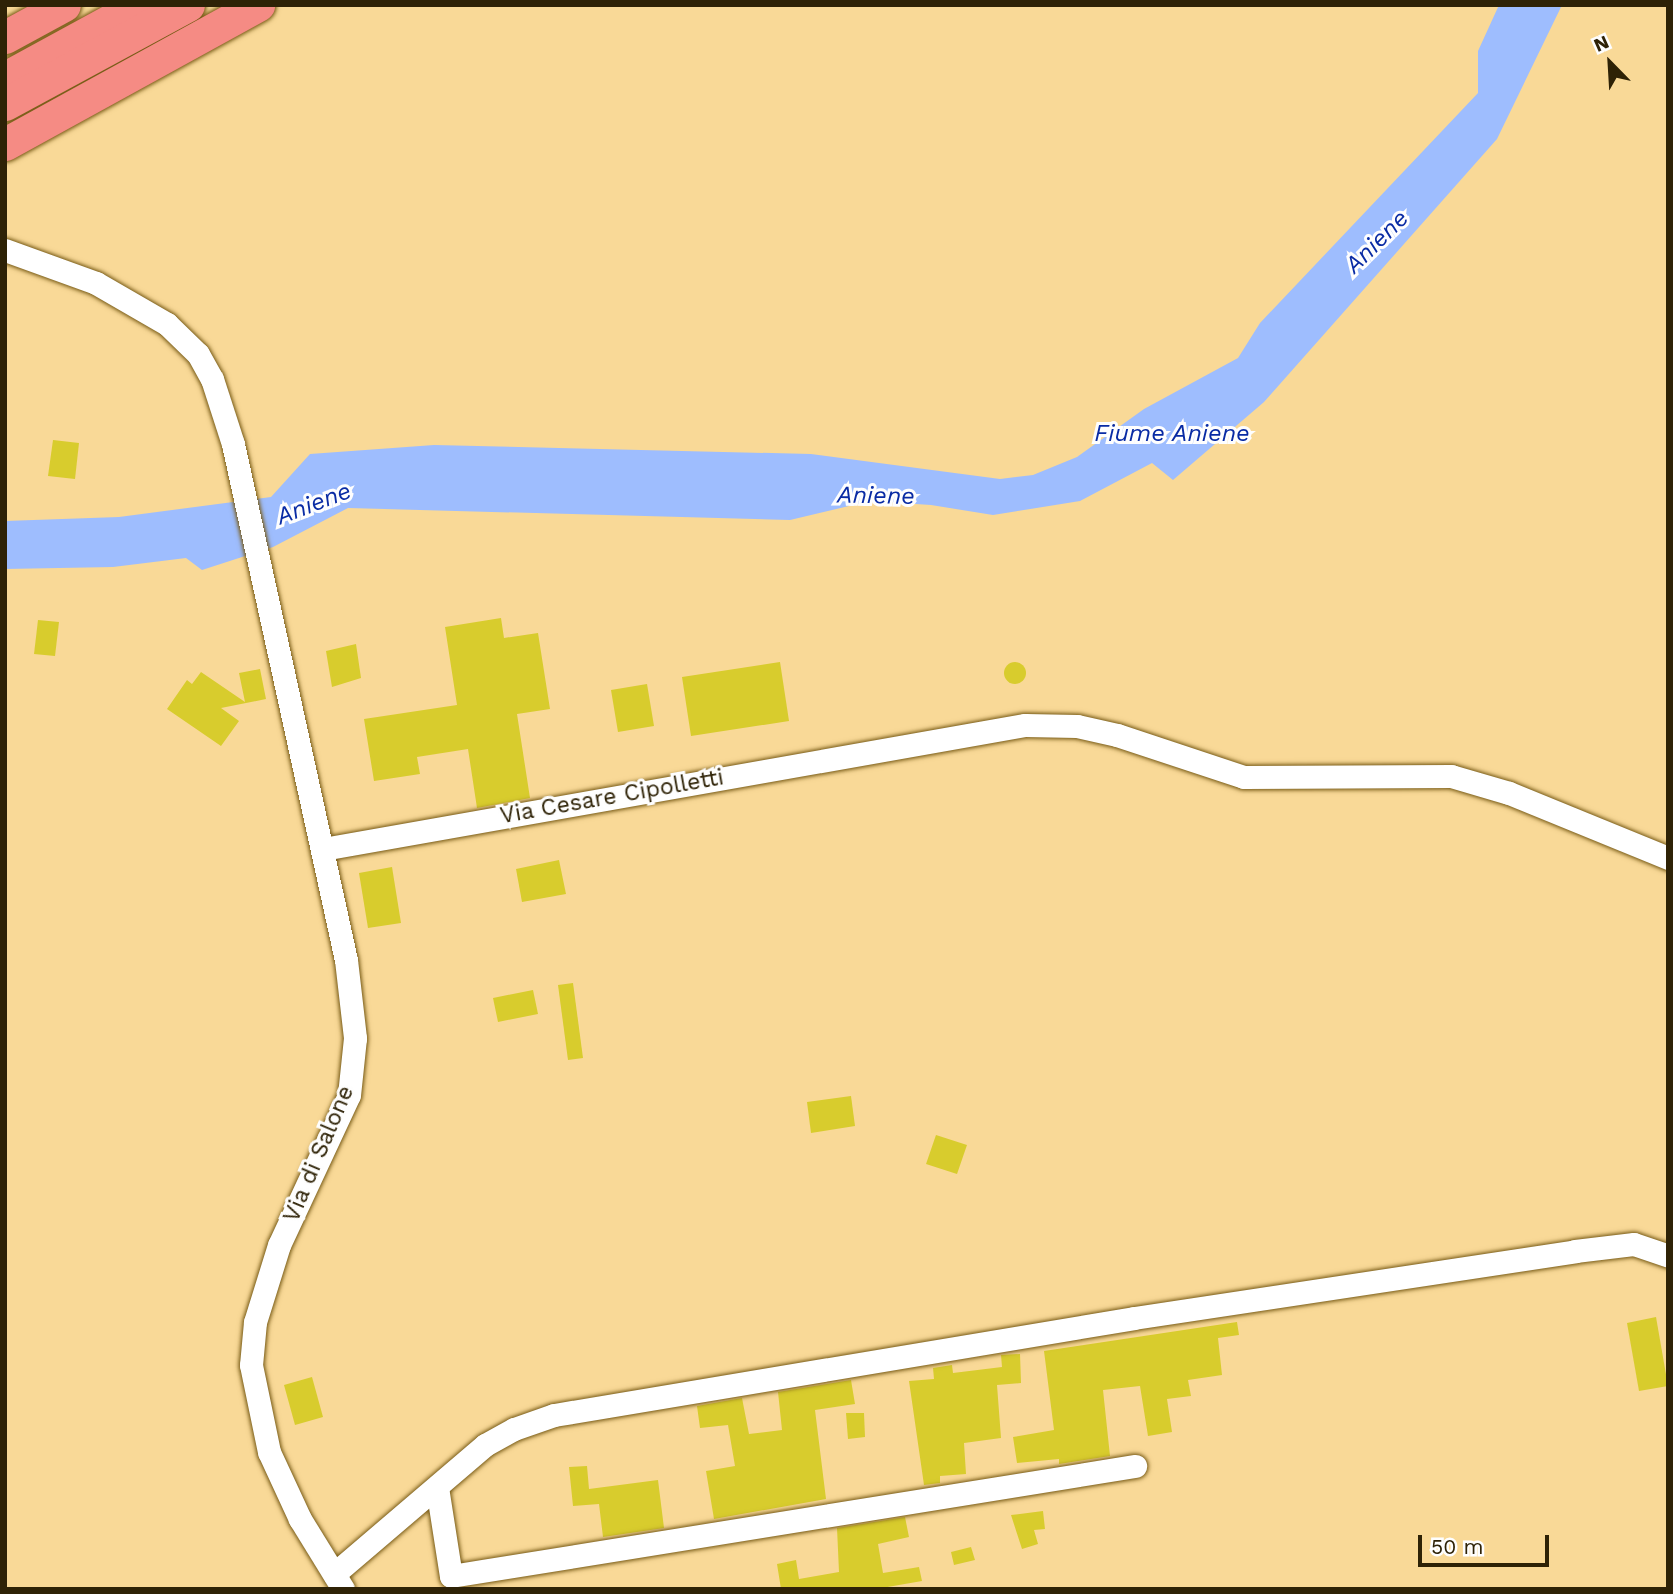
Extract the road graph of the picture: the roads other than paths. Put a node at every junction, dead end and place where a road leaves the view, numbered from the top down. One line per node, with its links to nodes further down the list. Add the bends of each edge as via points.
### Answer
1 (64, 5): 5 (highway)
2 (139, 5): 6 (highway)
3 (188, 5): 7 (highway)
4 (258, 5): 8 (highway)
5 (5, 37)
6 (5, 78)
7 (5, 104)
8 (5, 144)
9 (5, 250): 10 (street, Via di Salone, via 96,283 167,324 198,354 212,379 233,444)
10 (323, 849): 11 (street, Via Cesare Cipolletti, via 1025,725 1077,726 1244,777 1451,776 1509,793); 15 (street, Via di Salone, via 352,998 353,1076 342,1114 267,1278 255,1322 251,1365 269,1451 300,1519)
11 (1668, 858)
12 (1668, 1256): 14 (street, via 1634,1244 1586,1250 1134,1318 569,1412 499,1436)
13 (1135, 1466): 14 (street, via 451,1576)
14 (437, 1487): 15 (street)
15 (338, 1581)

